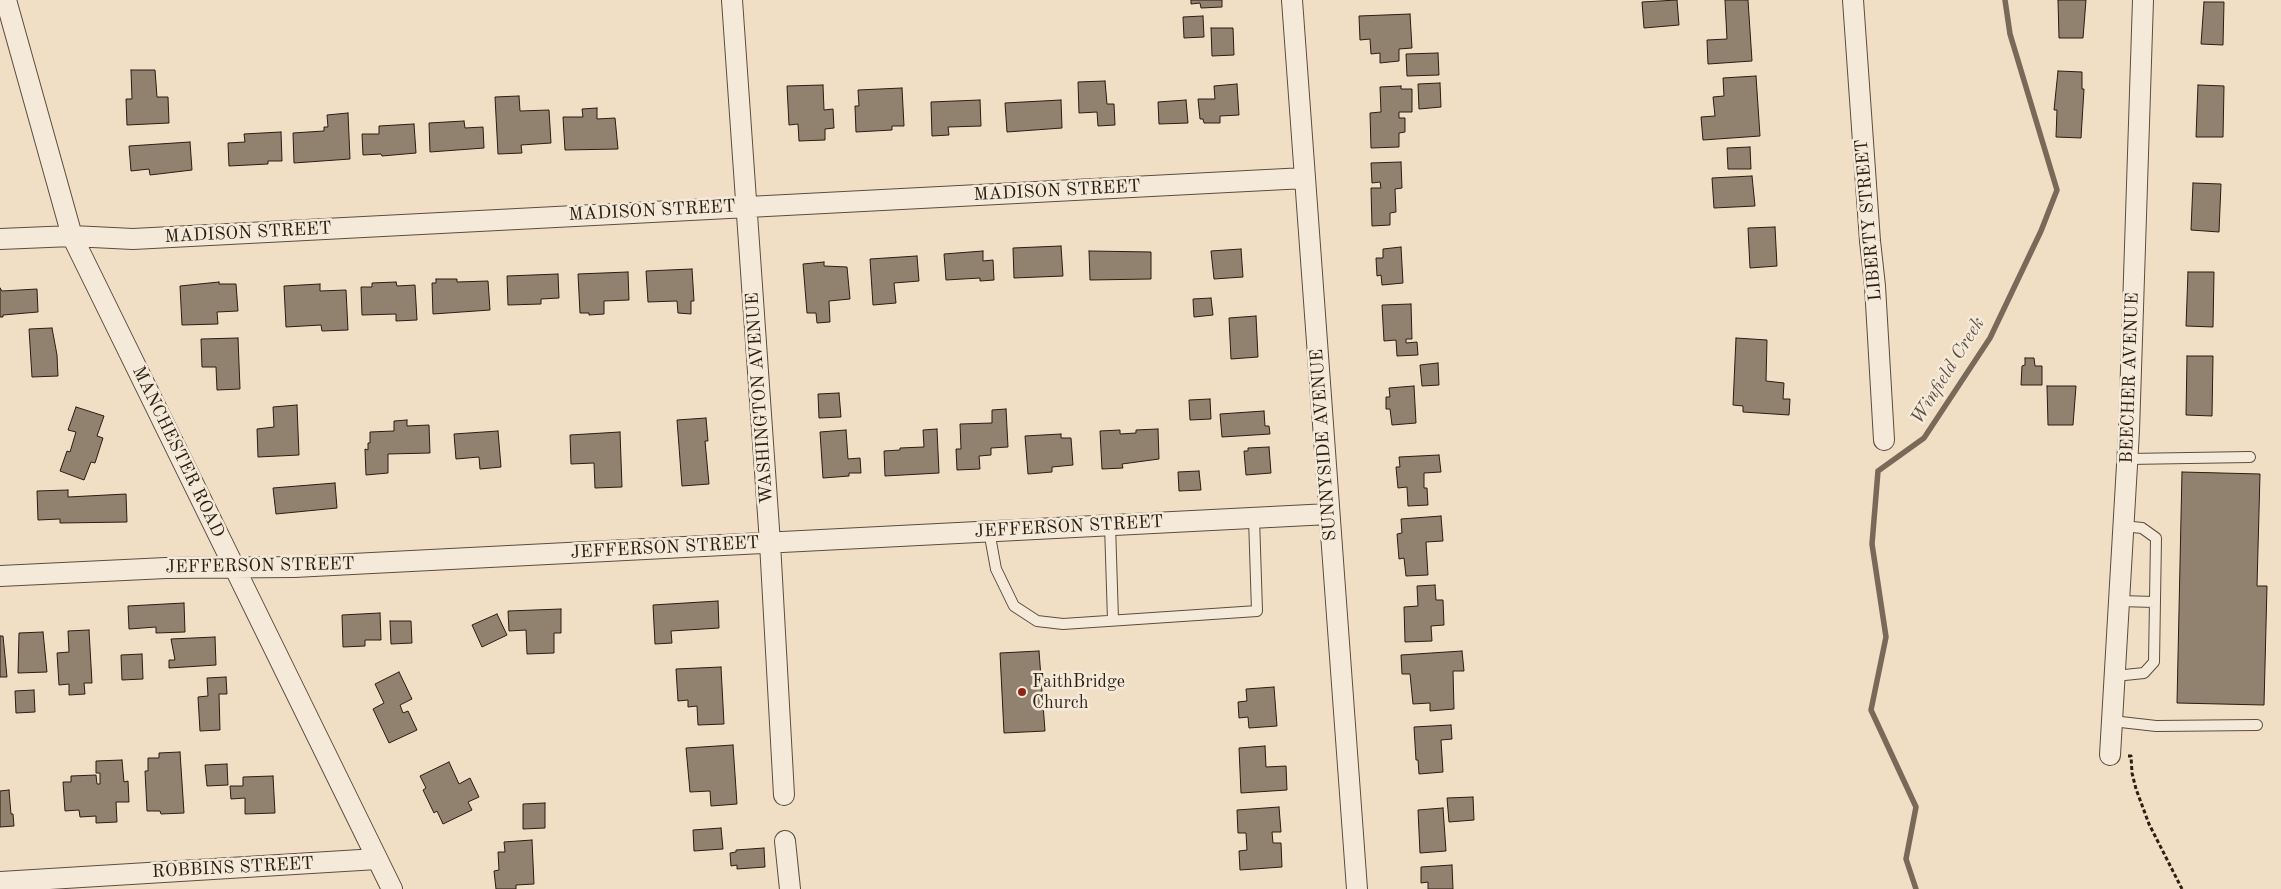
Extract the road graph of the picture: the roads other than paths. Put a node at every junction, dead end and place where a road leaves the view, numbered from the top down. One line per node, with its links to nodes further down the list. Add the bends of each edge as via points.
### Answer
1 (6, 0): 8 (street, MANCHESTER ROAD)
2 (732, 0): 7 (street, WASHINGTON AVENUE)
3 (1292, 0): 6 (street, SUNNYSIDE AVENUE)
4 (1853, 0): 10 (street, LIBERTY STREET)
5 (2143, 0): 12 (street, BEECHER AVENUE)
6 (1305, 178): 7 (street, MADISON STREET); 13 (street, SUNNYSIDE AVENUE)
7 (747, 206): 8 (street, MADISON STREET, via 133,239); 18 (street, WASHINGTON AVENUE)
8 (72, 236): 9 (street, MADISON STREET); 19 (street, MANCHESTER ROAD)
9 (0, 239)
10 (1884, 440)
11 (2250, 457): 12 (lane)
12 (2128, 459): 16 (street, BEECHER AVENUE)
13 (1329, 514): 14 (street, JEFFERSON STREET); 34 (street, SUNNYSIDE AVENUE)
14 (1254, 518): 15 (street, JEFFERSON STREET); 23 (lane, via 1257,611)
15 (1110, 525): 17 (street, JEFFERSON STREET); 23 (lane)
16 (2124, 526): 21 (street, BEECHER AVENUE); 22 (lane, via 2142,528 2156,538)
17 (989, 532): 18 (street, JEFFERSON STREET); 23 (lane, via 996,569 1014,606 1037,621 1063,624)
18 (770, 542): 19 (street, JEFFERSON STREET, via 294,567); 28 (street, WASHINGTON AVENUE)
19 (234, 567): 20 (street, JEFFERSON STREET); 30 (street, MANCHESTER ROAD)
20 (0, 576)
21 (2119, 601): 22 (lane); 24 (street, BEECHER AVENUE)
22 (2155, 602): 24 (lane, via 2154,662 2144,673)
23 (1113, 620)
24 (2115, 676): 25 (street, BEECHER AVENUE)
25 (2112, 721): 26 (lane, via 2156,726); 27 (street, BEECHER AVENUE)
26 (2257, 725)
27 (2110, 755)
28 (784, 795)
29 (785, 841): 33 (street)
30 (377, 859): 31 (street, ROBBINS STREET); 32 (street, MANCHESTER ROAD)
31 (0, 882)
32 (392, 889)
33 (790, 889)
34 (1357, 889)

